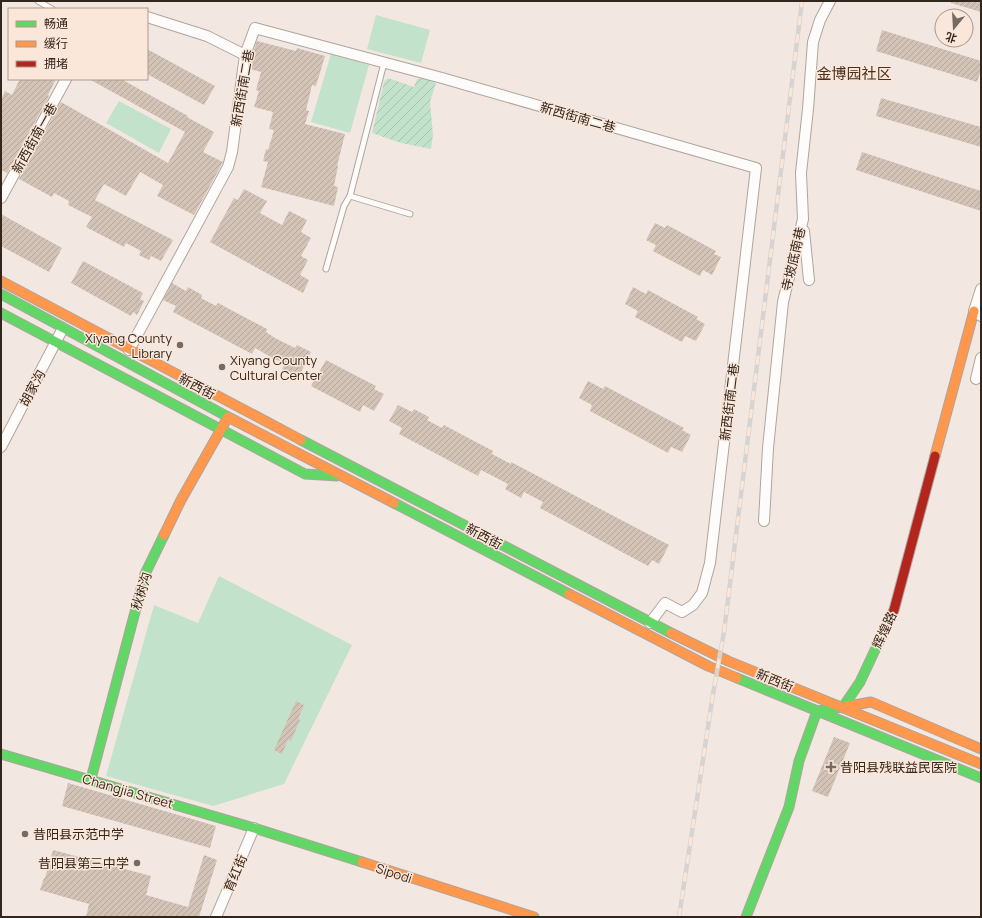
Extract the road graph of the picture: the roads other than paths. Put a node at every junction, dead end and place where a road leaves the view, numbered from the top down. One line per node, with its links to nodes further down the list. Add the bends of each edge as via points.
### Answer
1 (38, 1): 3 (lane)
2 (830, 1): 11 (street, 寺坡底南巷, via 820,20 814,42 801,173)
3 (50, 8)
4 (148, 16): 5 (street, via 207,36)
5 (246, 54): 6 (street, 新西街南二巷, via 255,28); 21 (street, 新西街南二巷, via 228,167)
6 (384, 63): 8 (lane); 29 (street, 新西街南二巷, via 756,168 710,563 702,593 693,605 682,612 665,603)
7 (65, 80): 9 (street, 新西街南一巷)
8 (350, 196): 10 (lane); 12 (lane, via 344,206)
9 (1, 198)
10 (410, 214)
11 (803, 219): 13 (street); 28 (street, 寺坡底南巷, via 783,302 768,448)
12 (326, 269)
13 (809, 280)
14 (1, 281): 21 (main road, 新西街)
15 (981, 288): 18 (street)
16 (1, 294): 19 (main road, 新西街)
17 (1, 313): 20 (main road)
18 (978, 313): 30 (main road, 辉煌路, via 894,610 860,682)
19 (63, 328): 20 (street, 胡家沟); 24 (main road, 新西街)
20 (56, 342): 25 (main road); 26 (street, 胡家沟)
21 (129, 350): 29 (main road, 新西街)
22 (981, 358): 23 (street)
23 (976, 379)
24 (228, 417): 25 (main road, 秋树沟); 27 (main road, 新西街)
25 (221, 429): 27 (main road, via 305,474); 36 (main road, 秋树沟, via 181,500 145,574)
26 (1, 447)
27 (341, 476): 31 (main road, 新西街, via 708,666)
28 (764, 521)
29 (650, 623): 30 (main road, 新西街, via 728,661)
30 (843, 707): 31 (main road); 32 (main road, via 871,702); 34 (main road, 新西街)
31 (817, 710): 35 (main road, 新西街); 40 (main road, via 799,761 789,807)
32 (981, 749)
33 (1, 754): 36 (main road, Changjia Street)
34 (981, 764)
35 (981, 778)
36 (91, 780): 37 (main road, Changjia Street)
37 (254, 828): 38 (street, 育红街); 39 (main road, Sipodi)
38 (216, 917)
39 (534, 917)
40 (746, 917)

